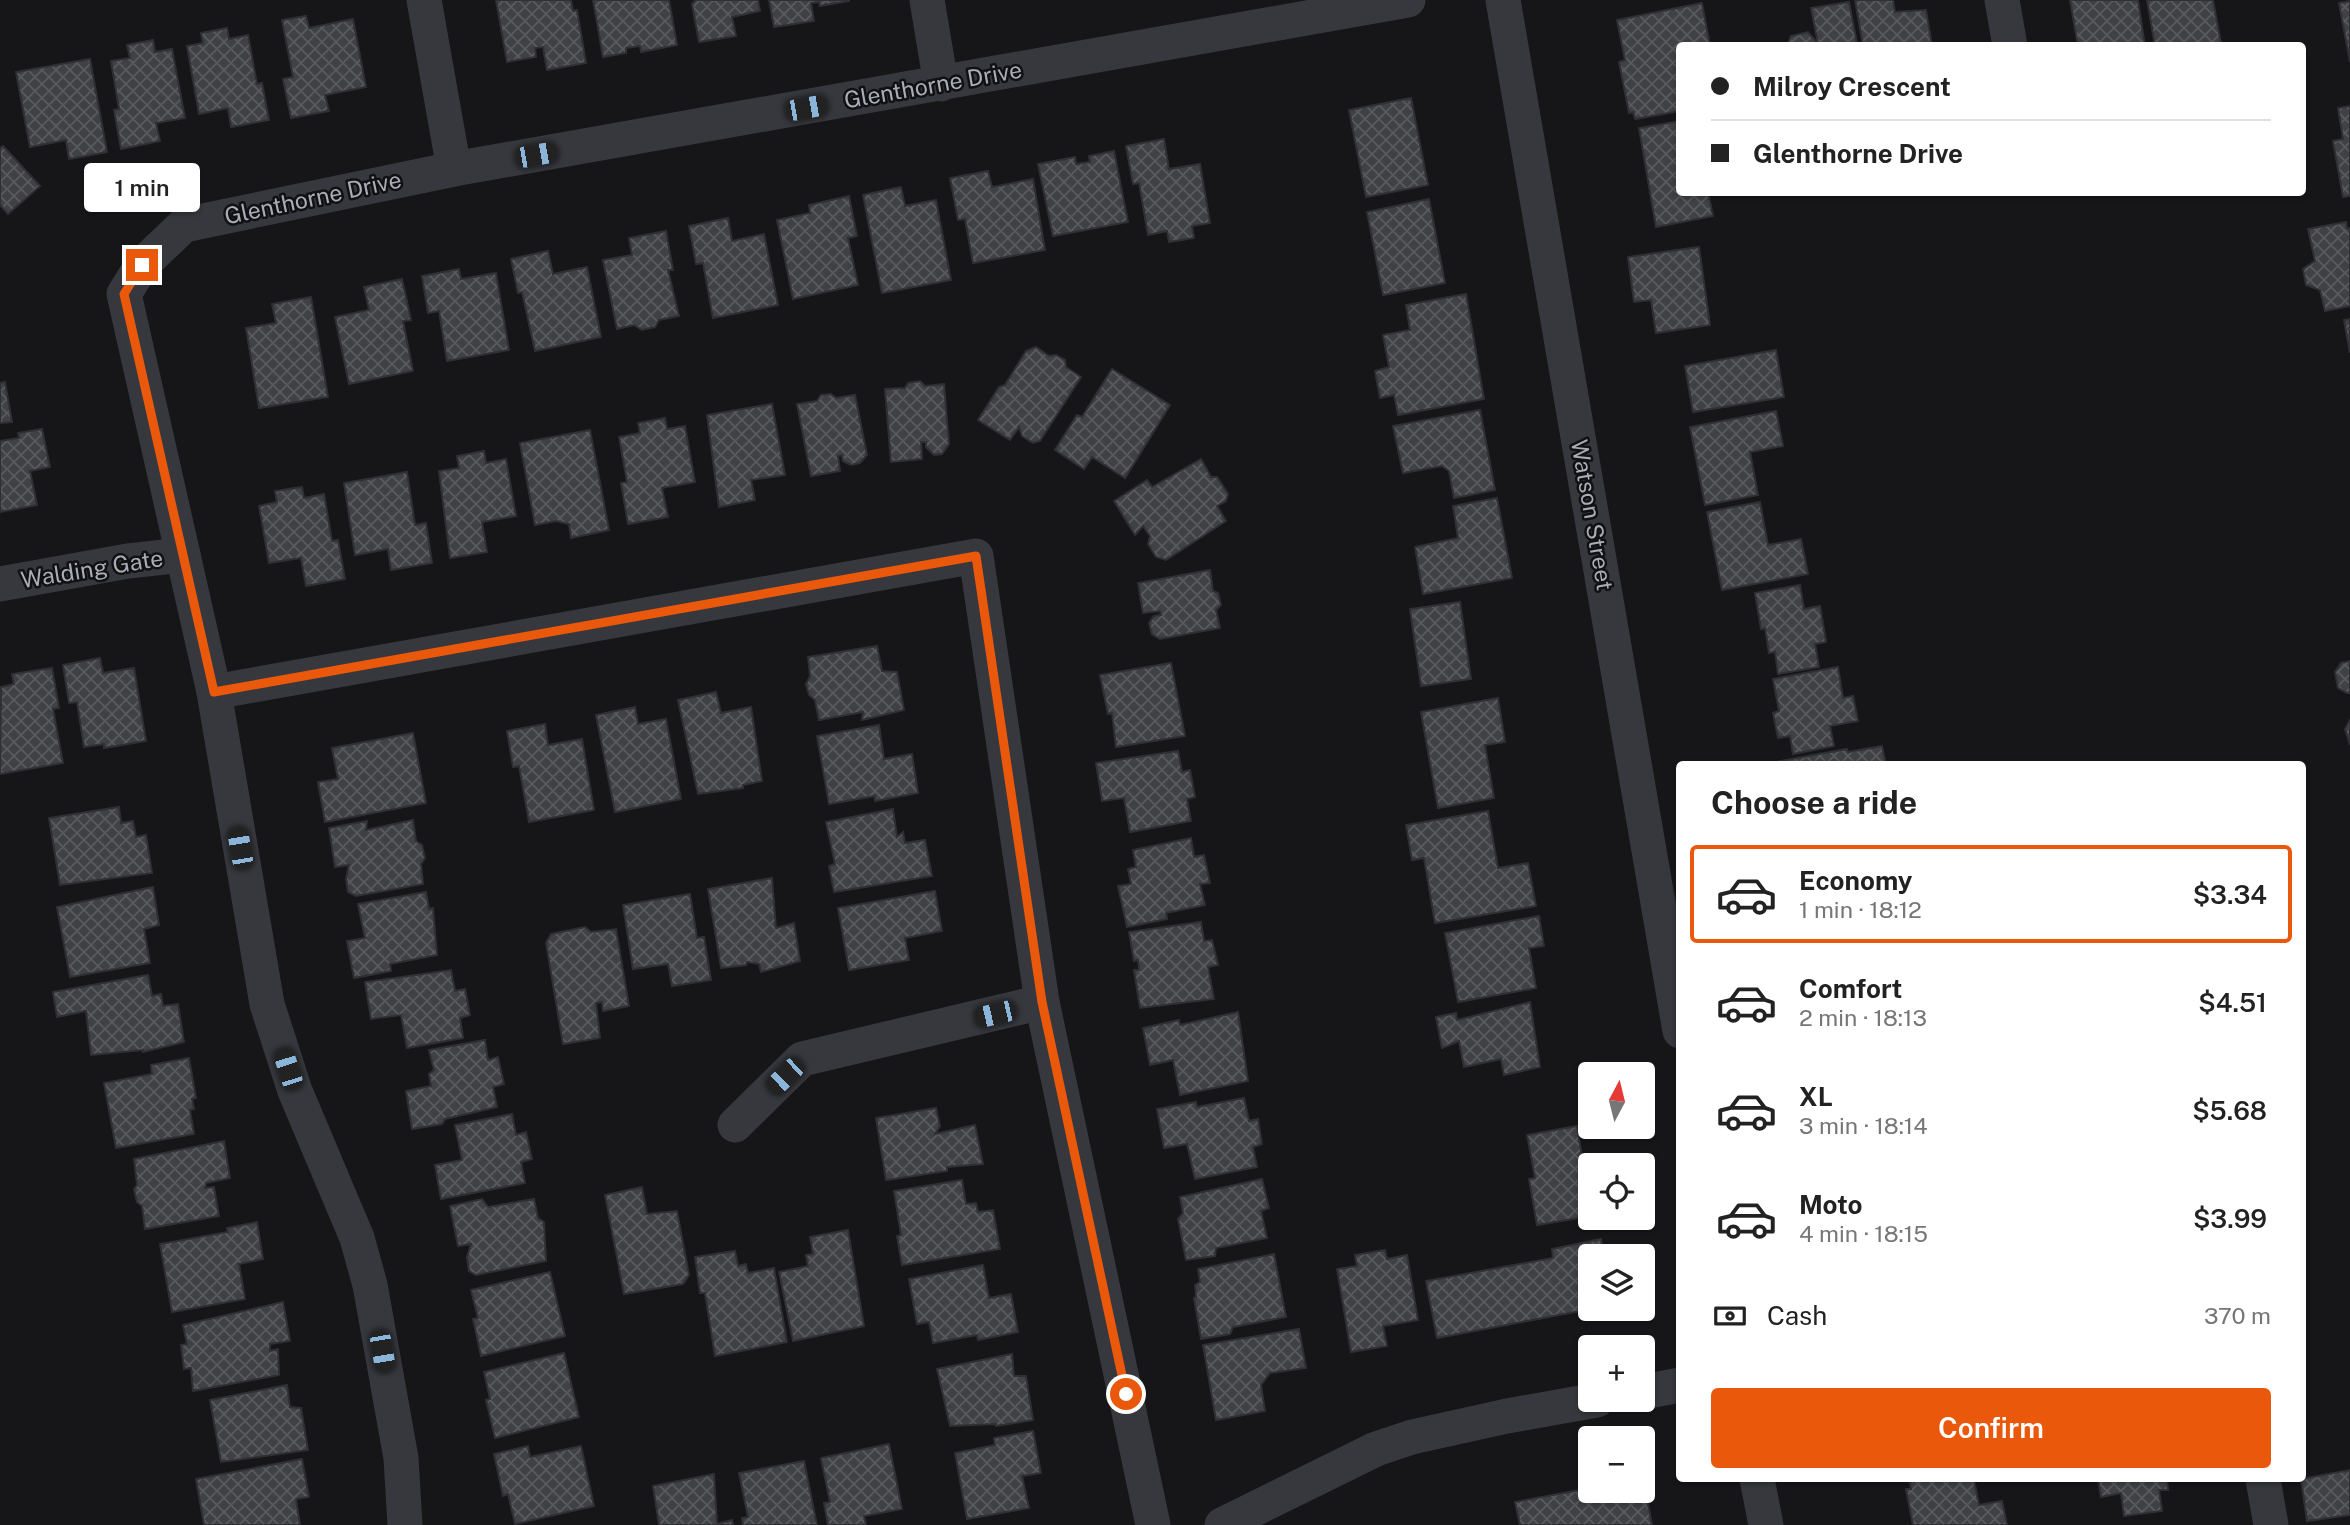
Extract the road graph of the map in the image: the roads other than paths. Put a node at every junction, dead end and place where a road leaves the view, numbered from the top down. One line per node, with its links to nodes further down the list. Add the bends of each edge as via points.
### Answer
1 (424, 0): 8 (street)
2 (927, 0): 7 (street)
3 (1408, 0): 7 (street, Glenthorne Drive)
4 (1503, 0): 13 (street, Watson Street)
5 (2002, 0): 6 (street)
6 (2009, 42)
7 (941, 84): 8 (street, Glenthorne Drive)
8 (454, 169): 9 (street, Glenthorne Drive, via 184,225 135,274 124,294)
9 (183, 555): 10 (street, Walding Gate); 11 (street, Glenthorne Drive)
10 (0, 584)
11 (214, 692): 12 (street, via 976,556); 20 (street, Glenthorne Drive, via 267,1004 295,1091 356,1238 370,1285 401,1458)
12 (1042, 1002): 14 (street, via 802,1059); 21 (street)
13 (1676, 1008)
14 (735, 1125)
15 (1676, 1386): 16 (street)
16 (1655, 1390)
17 (1578, 1404): 22 (street, via 1412,1437 1376,1449)
18 (1759, 1482): 23 (street)
19 (2264, 1482): 24 (street)
20 (405, 1525)
21 (1153, 1525)
22 (1222, 1525)
23 (1766, 1525)
24 (2271, 1525)

